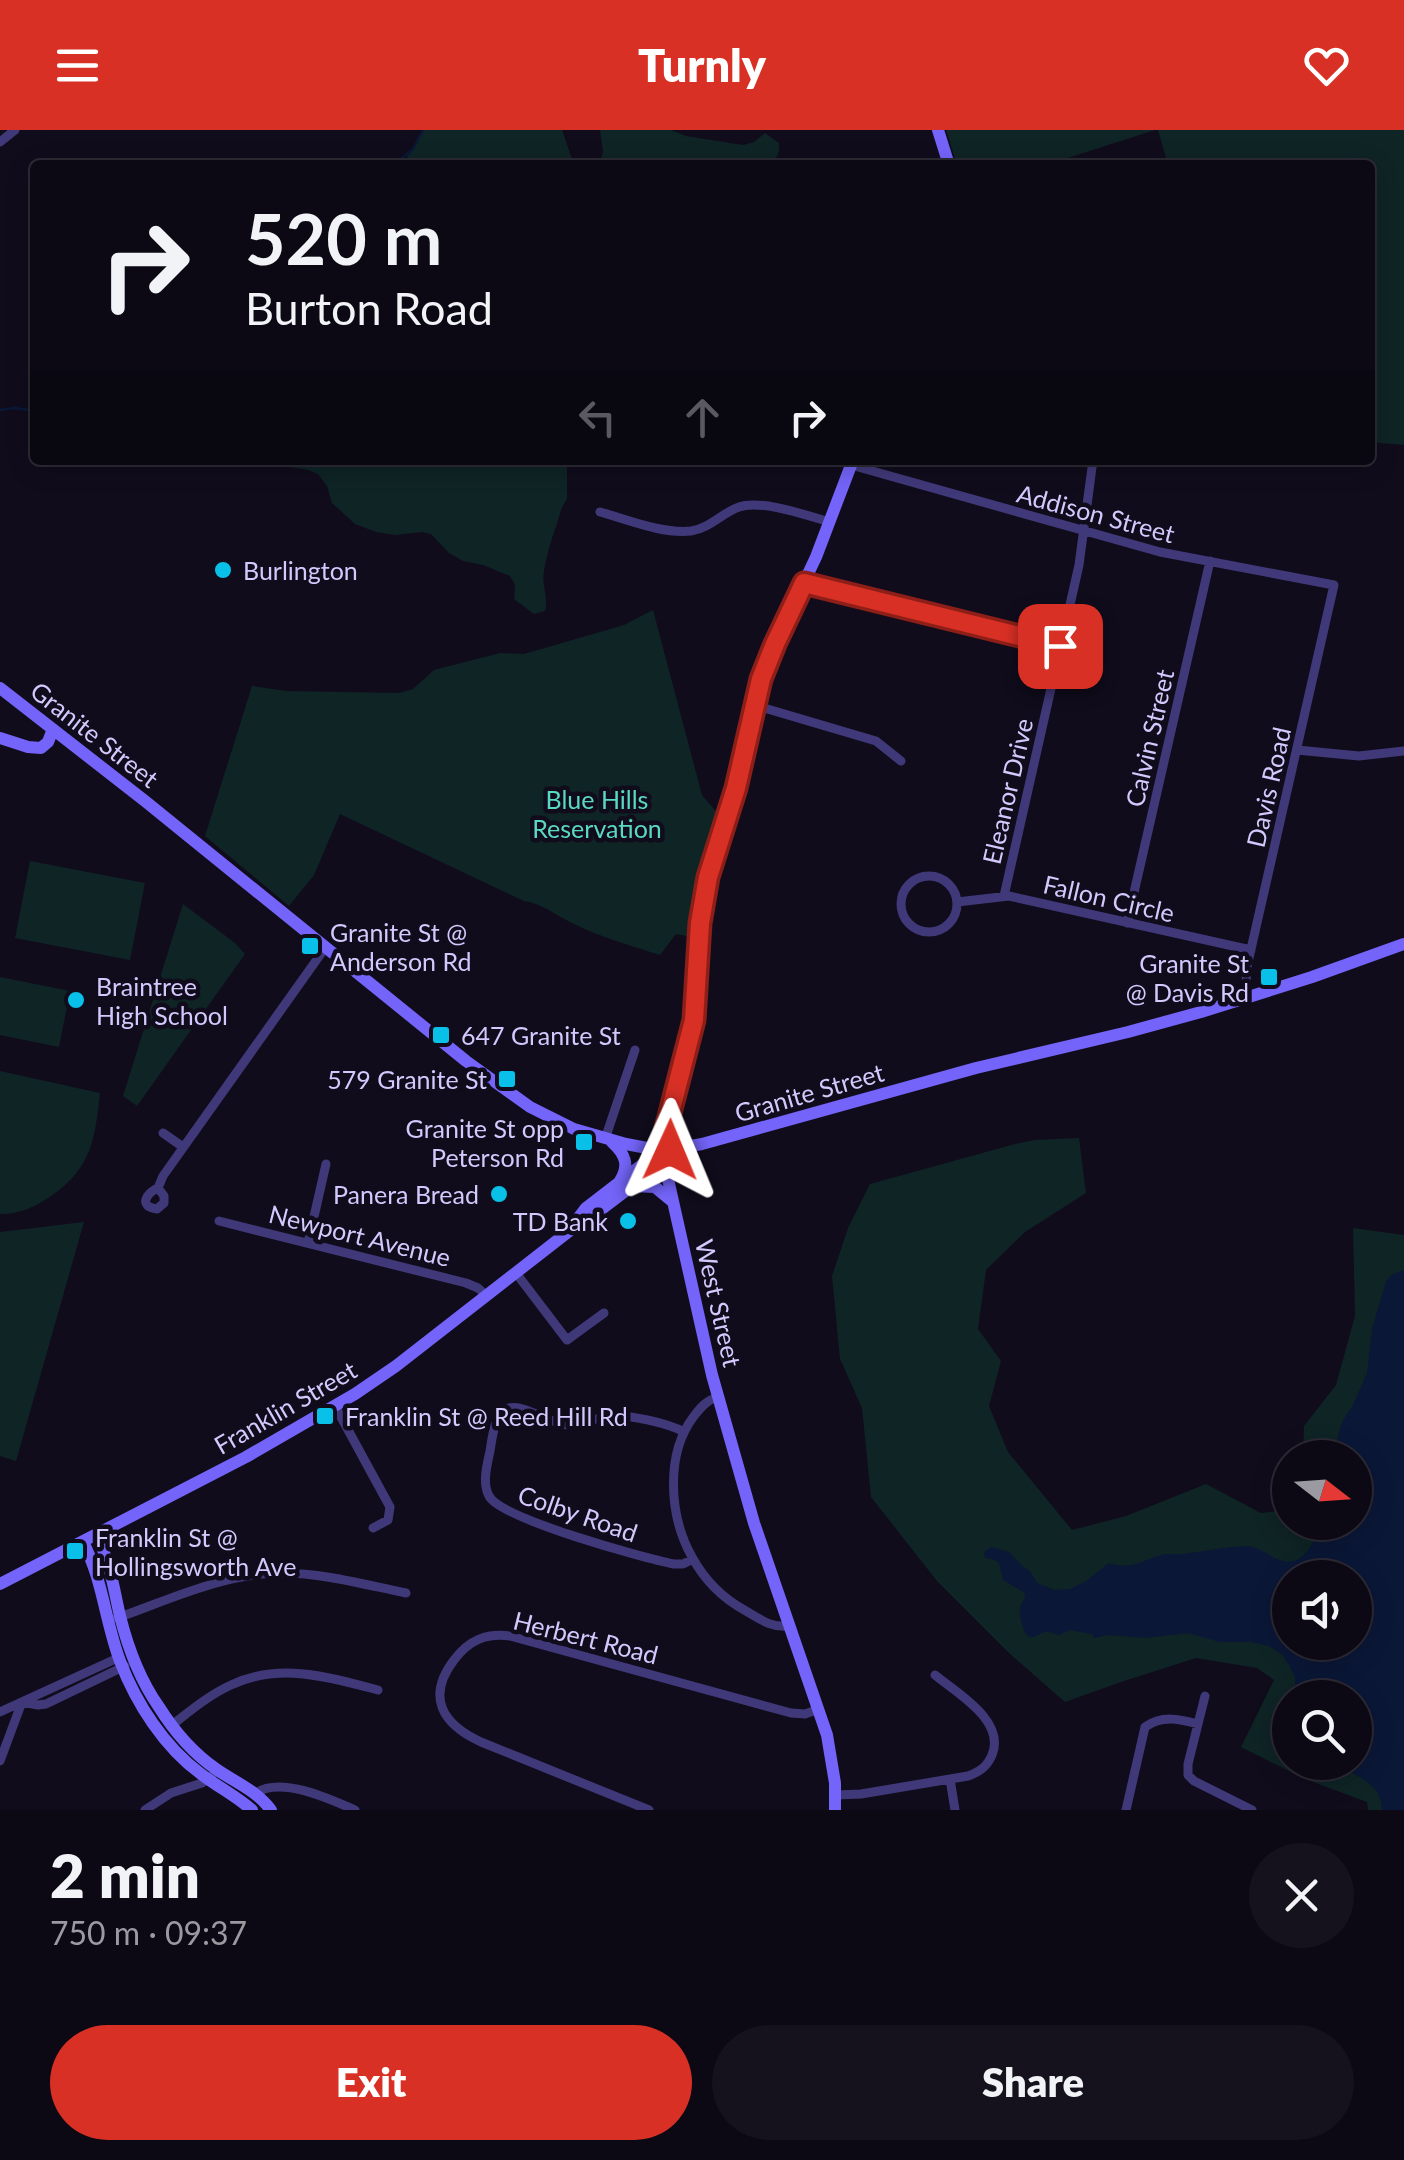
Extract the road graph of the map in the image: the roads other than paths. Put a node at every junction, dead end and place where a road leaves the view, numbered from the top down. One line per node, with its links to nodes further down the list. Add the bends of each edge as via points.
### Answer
1 (15, 130): 3 (street)
2 (938, 130): 4 (main road)
3 (0, 142)
4 (947, 160)
5 (851, 465): 9 (main road, West Street)
6 (859, 465): 10 (street, Addison Street)
7 (1092, 465): 10 (street, Eleanor Drive)
8 (600, 512): 9 (street, via 678,531 702,528 748,505)
9 (830, 522): 12 (main road, West Street)
10 (1084, 531): 11 (street, Addison Street); 14 (street, Eleanor Drive)
11 (1210, 562): 13 (street, Addison Street); 24 (street, Calvin Street)
12 (804, 583): 14 (street); 16 (main road, West Street)
13 (1334, 586): 19 (street, Davis Road)
14 (1060, 646): 22 (street, Eleanor Drive)
15 (0, 688): 17 (main road, Granite Street)
16 (754, 704): 21 (street, via 872,739); 33 (main road, West Street, via 706,884 694,1020)
17 (53, 729): 18 (main road, via 44,747); 26 (main road, Granite Street)
18 (0, 738)
19 (1297, 750): 20 (street, via 1359,756); 27 (street, Davis Road)
20 (1404, 751)
21 (901, 761)
22 (1004, 896): 23 (street, Fallon Circle); 24 (street, Fallon Circle)
23 (957, 902): 23 (street, via 946,881 928,876 907,886 901,905 911,926 929,932 950,923)
24 (1127, 922): 27 (street, Fallon Circle)
25 (1404, 944): 28 (main road, Granite Street)
26 (325, 948): 31 (main road, Granite Street, via 521,1102); 32 (street)
27 (1251, 950): 28 (street, Davis Road)
28 (1246, 997): 33 (main road, Granite Street)
29 (635, 1050): 31 (street)
30 (162, 1133): 32 (street)
31 (607, 1140): 33 (main road, Granite Street); 35 (main road, via 622,1152)
32 (183, 1147): 36 (street)
33 (663, 1151): 35 (main road, Franklin Street); 37 (main road, West Street)
34 (326, 1164): 39 (street)
35 (626, 1183): 37 (main road, via 655,1187); 40 (main road, Franklin Street, via 581,1213 568,1232)
36 (158, 1188)
37 (673, 1204): 43 (main road, West Street)
38 (219, 1222): 39 (street, Newport Avenue)
39 (308, 1243): 41 (street, Newport Avenue, via 466,1283)
40 (516, 1273): 41 (main road, Franklin Street); 42 (street, via 567,1340)
41 (486, 1296): 44 (main road, Franklin Street)
42 (604, 1313)
43 (718, 1396): 45 (street); 53 (main road, West Street)
44 (335, 1406): 46 (street, via 390,1507 388,1520); 47 (main road, Franklin Street)
45 (684, 1432): 49 (street, via 675,1490); 49 (street, Colby Road, via 618,1416 562,1425 507,1409 492,1436 486,1486 502,1508 579,1538 670,1564)
46 (373, 1528)
47 (96, 1535): 48 (main road, Franklin Street); 52 (main road, via 111,1566)
48 (83, 1542): 50 (main road, Franklin Street); 52 (main road)
49 (693, 1559): 53 (street, via 730,1602 773,1626)
50 (0, 1584)
51 (406, 1593): 52 (street, via 301,1574 262,1574)
52 (115, 1619): 54 (main road)
53 (788, 1626): 59 (main road, West Street)
54 (125, 1660): 58 (street); 62 (main road, via 139,1701)
55 (935, 1675): 65 (street, via 994,1732 987,1764)
56 (378, 1690): 62 (street, via 308,1673 260,1676 224,1688)
57 (1205, 1696): 61 (street)
58 (22, 1702): 60 (street); 63 (street)
59 (819, 1710): 67 (main road, West Street); 73 (street, Herbert Road, via 791,1713 498,1634 460,1652 439,1694 459,1729)
60 (0, 1712)
61 (1198, 1724): 68 (street, via 1188,1775); 76 (street, via 1169,1718 1145,1727)
62 (172, 1733): 64 (main road, via 193,1768)
63 (0, 1761)
64 (213, 1775): 66 (main road); 69 (street); 70 (main road)
65 (950, 1779): 67 (street); 75 (street)
66 (256, 1793): 71 (main road); 72 (street, via 281,1787)
67 (836, 1795): 74 (main road, West Street)
68 (1229, 1805): 77 (street)
69 (145, 1810)
70 (252, 1810)
71 (271, 1810)
72 (356, 1810)
73 (649, 1810)
74 (834, 1810)
75 (956, 1810)
76 (1126, 1810)
77 (1252, 1810)

